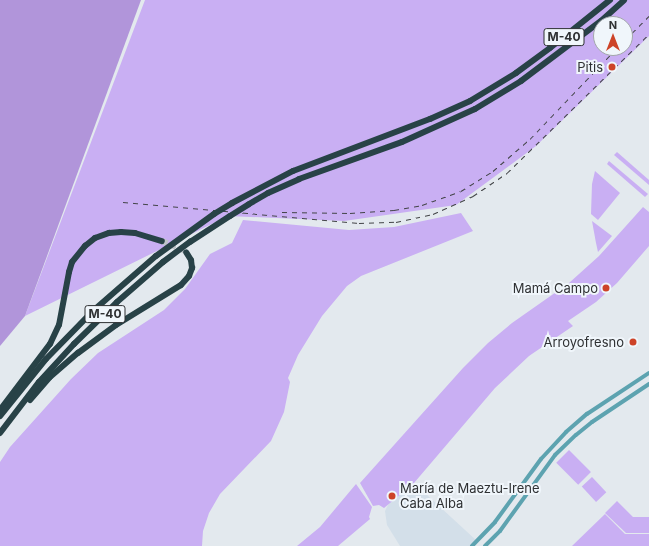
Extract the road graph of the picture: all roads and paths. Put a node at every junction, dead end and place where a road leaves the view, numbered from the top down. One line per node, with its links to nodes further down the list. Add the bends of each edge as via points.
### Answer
1 (610, 0): 8 (highway, M-40, bridge, via 572,31 486,92 430,119 293,171 214,214 156,256 94,310 46,359)
2 (624, 0): 9 (highway, M-40, bridge, via 522,81 459,117 402,142 299,179 249,204 163,262 74,344 39,382)
3 (162, 241): 7 (highway, via 135,233 121,232 95,238 85,246 72,262 58,325 50,344)
4 (186, 252): 9 (highway, via 192,260 192,268 181,285 116,325 78,353 50,377 10,425)
5 (649, 373): 10 (street, via 587,414 566,432 541,459 495,522)
6 (649, 384): 11 (street, via 592,422 555,455 500,530)
7 (0, 410)
8 (0, 416)
9 (0, 433)
10 (472, 546)
11 (485, 546)

